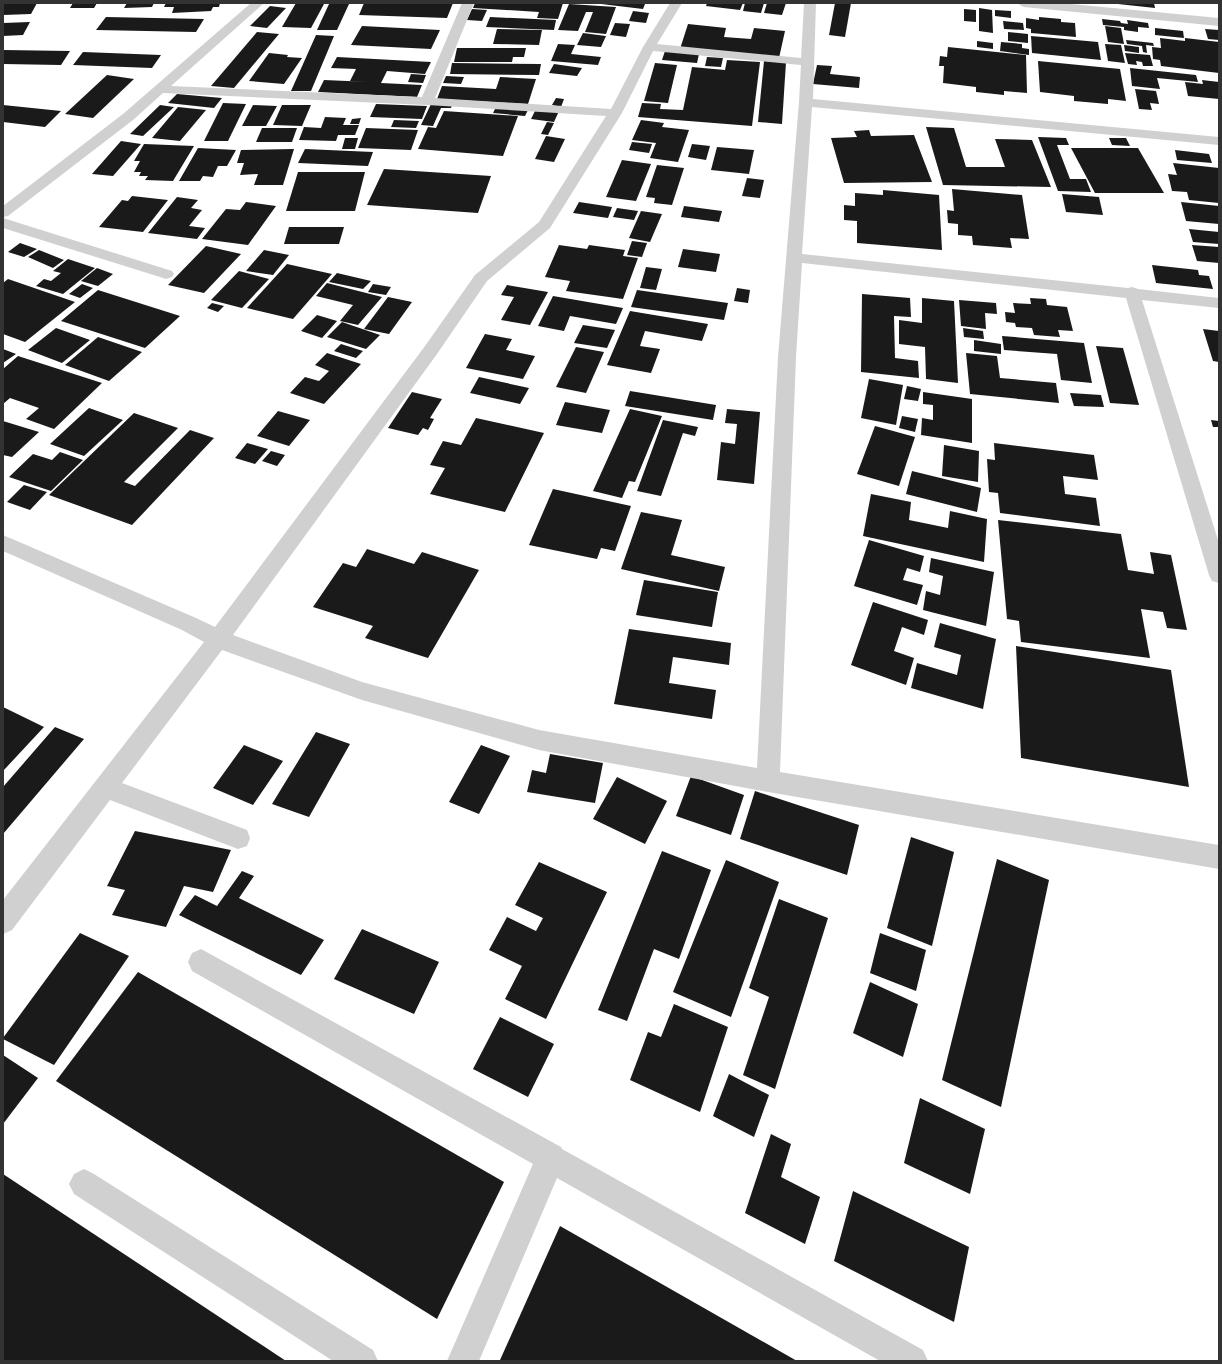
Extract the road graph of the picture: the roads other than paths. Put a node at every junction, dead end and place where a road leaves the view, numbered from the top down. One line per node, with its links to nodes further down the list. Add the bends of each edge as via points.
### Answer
1 (258, 3): 9 (street)
2 (468, 3): 10 (street)
3 (674, 3): 7 (street)
4 (810, 3): 8 (street)
5 (1024, 3): 6 (street)
6 (1219, 22)
7 (649, 48): 8 (street); 12 (street)
8 (807, 62): 11 (street)
9 (159, 89): 10 (street); 14 (street, via 128,117)
10 (427, 101): 12 (street)
11 (806, 102): 13 (street); 16 (street)
12 (615, 113): 22 (street, via 545,226 481,278)
13 (1219, 141)
14 (3, 213)
15 (3, 223): 17 (street)
16 (795, 258): 18 (street, via 1003,281); 23 (street, via 787,357)
17 (166, 274)
18 (1132, 292): 19 (street); 21 (street)
19 (1219, 303)
20 (3, 543): 22 (street)
21 (1219, 575)
22 (218, 639): 23 (street, via 362,691 539,740); 24 (street)
23 (768, 781): 26 (street)
24 (105, 787): 25 (street); 27 (street)
25 (238, 838)
26 (1219, 857)
27 (3, 921)
28 (201, 962): 29 (street)
29 (551, 1157): 32 (street); 33 (street)
30 (84, 1184): 31 (street)
31 (362, 1361)
32 (463, 1361)
33 (912, 1361)

